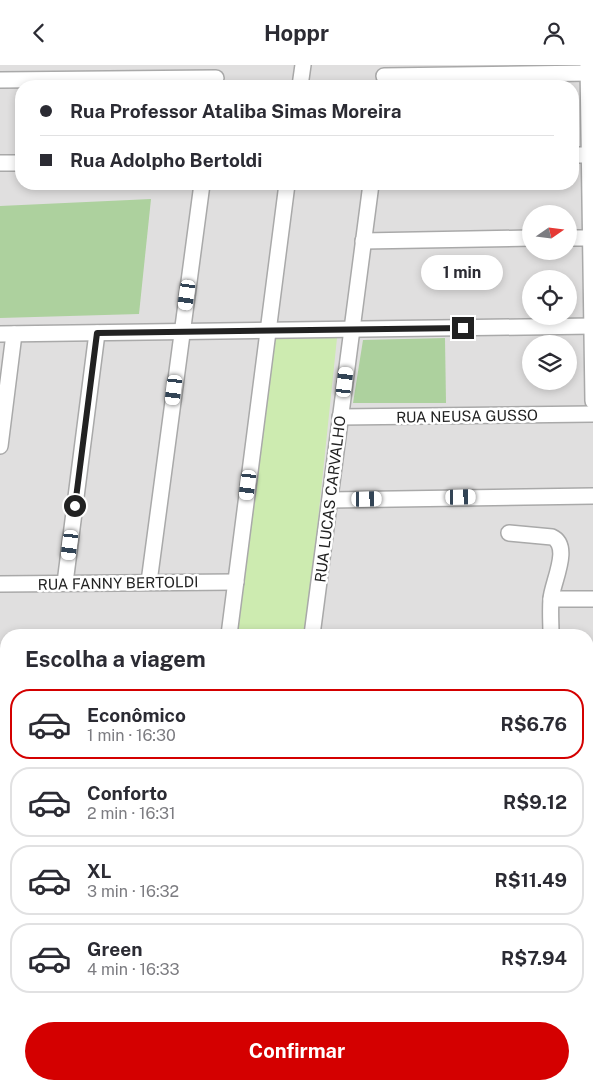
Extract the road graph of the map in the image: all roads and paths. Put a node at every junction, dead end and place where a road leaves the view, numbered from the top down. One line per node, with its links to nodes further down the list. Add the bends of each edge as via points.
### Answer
1 (302, 65): 7 (street)
2 (589, 69): 3 (street); 9 (street)
3 (508, 70): 5 (street)
4 (216, 76): 6 (street)
5 (384, 76)
6 (0, 80)
7 (301, 80)
8 (579, 155): 9 (street)
9 (590, 155): 16 (street)
10 (0, 163): 11 (street)
11 (15, 163)
12 (201, 190): 22 (street)
13 (286, 190): 21 (street)
14 (369, 190): 18 (street, RUA LUCAS CARVALHO)
15 (578, 238): 16 (street)
16 (591, 238): 19 (street)
17 (522, 239): 18 (street)
18 (363, 241): 20 (street, RUA LUCAS CARVALHO)
19 (592, 326): 20 (street); 25 (street)
20 (352, 330): 21 (street); 27 (street, RUA LUCAS CARVALHO)
21 (268, 331): 22 (street); 33 (street)
22 (182, 332): 23 (street); 32 (street)
23 (97, 333): 24 (street); 34 (street)
24 (7, 334): 28 (street)
25 (593, 401)
26 (593, 414): 27 (street, RUA NEUSA GUSSO)
27 (340, 417): 30 (street, RUA LUCAS CARVALHO)
28 (0, 446)
29 (593, 495): 30 (street)
30 (330, 499): 39 (street, RUA LUCAS CARVALHO)
31 (509, 533): 36 (street, via 556,539 561,561)
32 (149, 582): 33 (street, RUA FANNY BERTOLDI); 34 (street, RUA FANNY BERTOLDI)
33 (236, 582): 38 (street)
34 (65, 583): 35 (street, RUA FANNY BERTOLDI)
35 (0, 584)
36 (550, 599): 37 (street); 40 (street)
37 (593, 599)
38 (230, 629)
39 (313, 629)
40 (551, 629)

